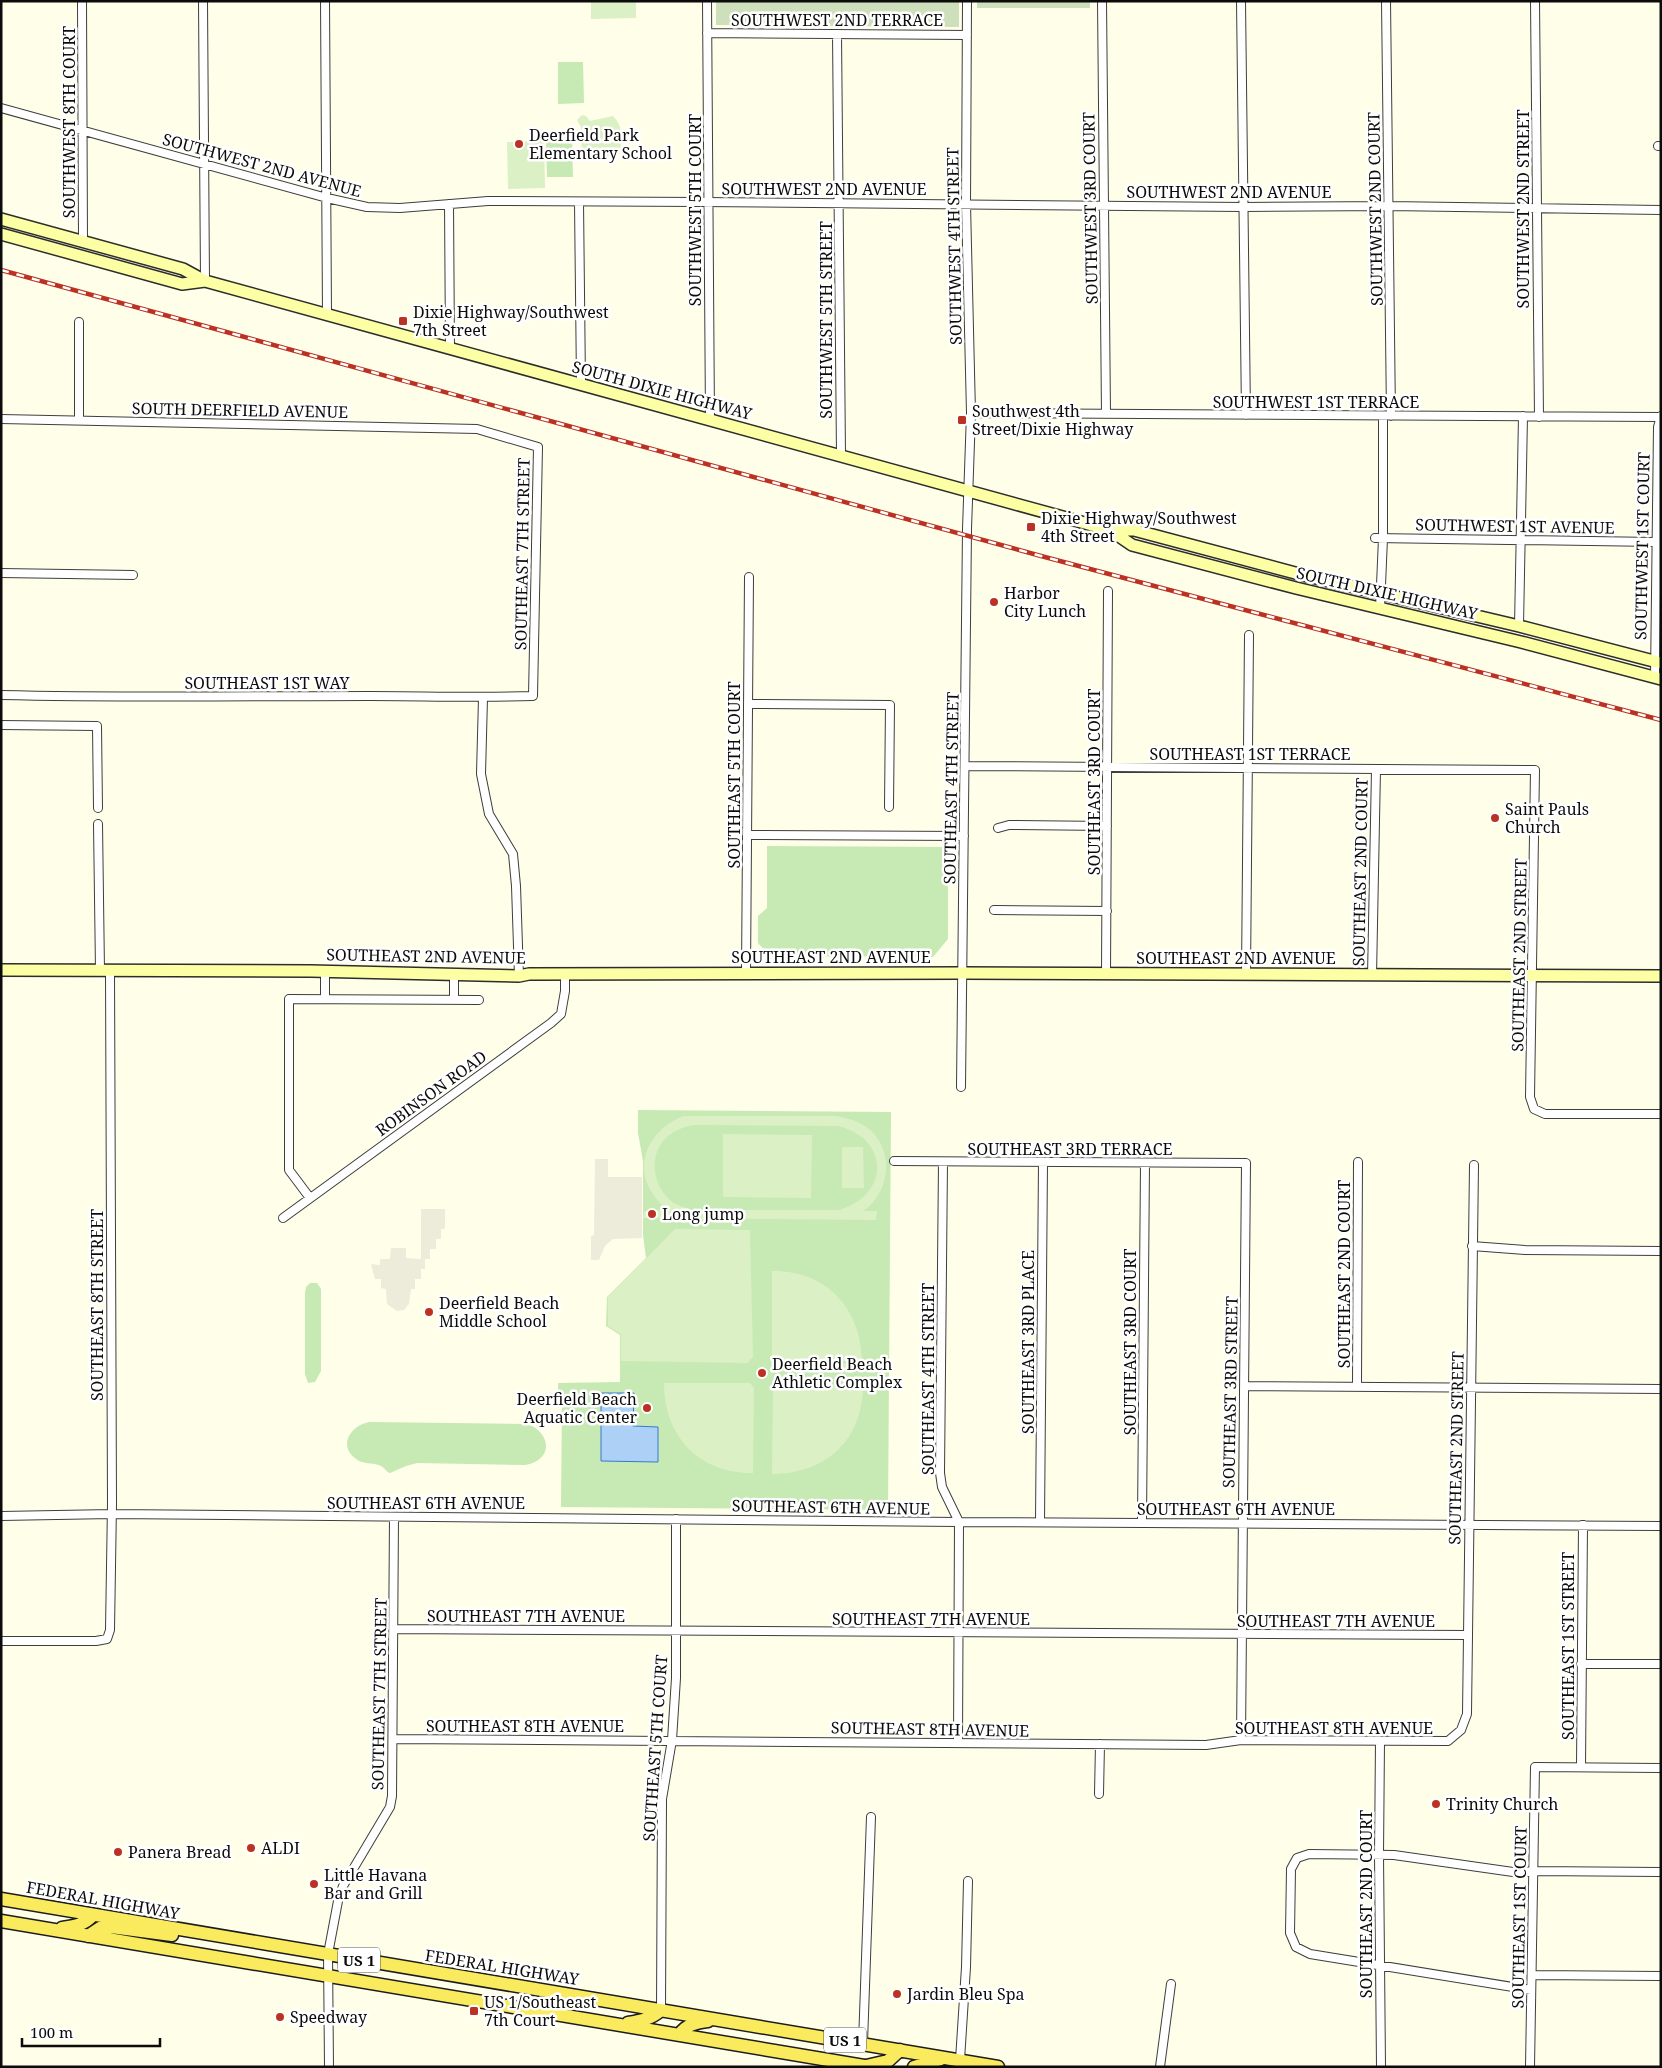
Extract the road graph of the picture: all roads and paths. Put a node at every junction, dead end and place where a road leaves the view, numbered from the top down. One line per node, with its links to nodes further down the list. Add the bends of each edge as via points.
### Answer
1 (82, 1): 14 (street, SOUTHWEST 8TH COURT)
2 (203, 1): 15 (street)
3 (325, 1): 16 (street)
4 (707, 1): 10 (street, SOUTHWEST 5TH COURT)
5 (967, 1): 12 (street, SOUTHWEST 4TH STREET)
6 (1102, 1): 22 (street, SOUTHWEST 3RD COURT)
7 (1240, 1): 24 (street)
8 (1386, 1): 23 (street, SOUTHWEST 2ND COURT)
9 (1535, 1): 25 (street, SOUTHWEST 2ND STREET)
10 (707, 33): 11 (street, SOUTHWEST 2ND TERRACE); 18 (street, SOUTHWEST 5TH COURT)
11 (837, 34): 12 (street, SOUTHWEST 2ND TERRACE); 19 (street, SOUTHWEST 5TH STREET)
12 (967, 34): 21 (street, SOUTHWEST 4TH STREET)
13 (1, 108): 14 (street, SOUTHWEST 2ND AVENUE)
14 (83, 131): 15 (street, SOUTHWEST 2ND AVENUE); 29 (street, SOUTHWEST 8TH COURT)
15 (204, 164): 16 (street, SOUTHWEST 2ND AVENUE); 30 (street)
16 (327, 198): 20 (street, SOUTHWEST 2ND AVENUE, via 367,207); 31 (street)
17 (579, 202): 18 (street, SOUTHWEST 2ND AVENUE); 20 (street, SOUTHWEST 2ND AVENUE); 34 (street)
18 (709, 202): 19 (street, SOUTHWEST 2ND AVENUE); 44 (street, SOUTHWEST 5TH COURT)
19 (838, 203): 21 (street, SOUTHWEST 2ND AVENUE); 46 (street, SOUTHWEST 5TH STREET)
20 (449, 204): 33 (street)
21 (966, 204): 22 (street, SOUTHWEST 2ND AVENUE); 35 (street, SOUTHWEST 4TH STREET)
22 (1103, 205): 24 (street, SOUTHWEST 2ND AVENUE); 36 (street, SOUTHWEST 3RD COURT)
23 (1389, 206): 24 (street, SOUTHWEST 2ND AVENUE); 25 (street, SOUTHWEST 2ND AVENUE); 38 (street, SOUTHWEST 2ND COURT)
24 (1243, 207): 37 (street)
25 (1537, 209): 26 (street, SOUTHWEST 2ND AVENUE); 41 (street, SOUTHWEST 2ND STREET)
26 (1661, 210)
27 (1, 219): 29 (main road, SOUTH DIXIE HIGHWAY)
28 (1, 234): 30 (main road, SOUTH DIXIE HIGHWAY, via 182,284)
29 (83, 242): 30 (main road, SOUTH DIXIE HIGHWAY, via 183,269)
30 (205, 281): 31 (main road, SOUTH DIXIE HIGHWAY)
31 (327, 314): 33 (main road, SOUTH DIXIE HIGHWAY)
32 (79, 322): 43 (street)
33 (450, 348): 34 (main road, SOUTH DIXIE HIGHWAY)
34 (581, 384): 44 (main road, SOUTH DIXIE HIGHWAY)
35 (971, 413): 36 (street, SOUTHWEST 1ST TERRACE); 47 (street, SOUTHWEST 4TH STREET)
36 (1106, 414): 37 (street, SOUTHWEST 1ST TERRACE)
37 (1246, 415): 38 (street, SOUTHWEST 1ST TERRACE)
38 (1387, 416): 39 (street, SOUTHWEST 1ST TERRACE); 49 (street, SOUTHWEST 2ND COURT)
39 (1523, 416): 41 (street, SOUTHWEST 1ST TERRACE); 50 (street)
40 (1661, 416): 41 (street, SOUTHWEST 1ST TERRACE); 51 (street, SOUTHWEST 1ST COURT, via 1658,427)
41 (1539, 417)
42 (1, 420): 43 (street, SOUTH DEERFIELD AVENUE)
43 (79, 420): 45 (street, SOUTH DEERFIELD AVENUE)
44 (710, 420): 46 (main road, SOUTH DIXIE HIGHWAY)
45 (477, 429): 64 (street, SOUTHEAST 7TH STREET, via 538,447)
46 (840, 455): 47 (main road, SOUTH DIXIE HIGHWAY)
47 (968, 490): 48 (main road, SOUTH DIXIE HIGHWAY); 68 (street, SOUTHEAST 4TH STREET)
48 (1110, 530): 57 (main road, SOUTH DIXIE HIGHWAY, via 1134,530); 58 (main road, SOUTH DIXIE HIGHWAY, via 1132,545)
49 (1379, 538): 50 (street, SOUTHWEST 1ST AVENUE); 57 (street, SOUTHWEST 2ND COURT)
50 (1522, 540): 51 (street, SOUTHWEST 1ST AVENUE); 59 (street)
51 (1656, 542): 52 (street, SOUTHWEST 1ST COURT)
52 (1658, 566): 61 (street, SOUTHWEST 1ST COURT)
53 (1, 573): 54 (street)
54 (133, 575)
55 (749, 578): 66 (street, SOUTHEAST 5TH COURT)
56 (1108, 591): 69 (street, SOUTHEAST 3RD COURT)
57 (1382, 594): 58 (street, SOUTHWEST 2ND COURT); 59 (main road, SOUTH DIXIE HIGHWAY)
58 (1380, 609): 62 (main road, SOUTH DIXIE HIGHWAY)
59 (1519, 626): 61 (main road, SOUTH DIXIE HIGHWAY)
60 (1249, 635): 70 (street)
61 (1658, 662): 62 (street, SOUTHWEST 1ST COURT)
62 (1658, 678)
63 (1, 695): 65 (street, SOUTHEAST 1ST WAY)
64 (533, 696): 65 (street, SOUTHEAST 1ST WAY)
65 (483, 698): 91 (street, via 481,774 489,814 513,854)
66 (748, 704): 73 (street, via 890,705); 78 (street, SOUTHEAST 5TH COURT)
67 (1, 724): 74 (street, via 97,726)
68 (965, 766): 69 (street, SOUTHEAST 1ST TERRACE); 79 (street, SOUTHEAST 4TH STREET)
69 (1108, 767): 70 (street, SOUTHEAST 1ST TERRACE); 76 (street, SOUTHEAST 3RD COURT)
70 (1247, 768): 71 (street, SOUTHEAST 1ST TERRACE); 90 (street)
71 (1376, 768): 72 (street, SOUTHEAST 1ST TERRACE); 92 (street, SOUTHEAST 2ND COURT)
72 (1535, 770): 93 (street, SOUTHEAST 2ND STREET)
73 (889, 807)
74 (98, 808)
75 (98, 824): 83 (street, SOUTHEAST 8TH STREET)
76 (1108, 826): 77 (street, via 1009,825); 81 (street, SOUTHEAST 3RD COURT)
77 (998, 828)
78 (747, 835): 79 (street); 86 (street, SOUTHEAST 5TH COURT)
79 (964, 836): 87 (street, SOUTHEAST 4TH STREET)
80 (994, 910): 81 (street)
81 (1107, 911): 89 (street, SOUTHEAST 3RD COURT)
82 (1, 970): 83 (main road, SOUTHEAST 2ND AVENUE)
83 (105, 971): 84 (main road, SOUTHEAST 2ND AVENUE); 115 (street, SOUTHEAST 8TH STREET)
84 (325, 971): 85 (main road, SOUTHEAST 2ND AVENUE); 95 (street)
85 (454, 973): 91 (main road, SOUTHEAST 2ND AVENUE); 96 (street)
86 (746, 973): 87 (main road, SOUTHEAST 2ND AVENUE); 88 (main road, SOUTHEAST 2ND AVENUE)
87 (963, 973): 89 (main road, SOUTHEAST 2ND AVENUE); 98 (street, SOUTHEAST 4TH STREET)
88 (565, 974): 91 (main road, SOUTHEAST 2ND AVENUE); 107 (street, ROBINSON ROAD, via 561,1014 551,1023)
89 (1106, 974): 90 (main road, SOUTHEAST 2ND AVENUE)
90 (1246, 974): 92 (main road, SOUTHEAST 2ND AVENUE)
91 (518, 976)
92 (1372, 976): 93 (main road, SOUTHEAST 2ND AVENUE)
93 (1532, 976): 94 (main road, SOUTHEAST 2ND AVENUE); 99 (street, SOUTHEAST 2ND STREET, via 1530,1096 1534,1109 1545,1114)
94 (1661, 976)
95 (324, 999): 96 (street); 107 (street, via 289,999 289,1170)
96 (454, 1000): 97 (street)
97 (479, 1000)
98 (961, 1087)
99 (1661, 1114)
100 (894, 1161): 101 (street, SOUTHEAST 3RD TERRACE)
101 (943, 1162): 103 (street, SOUTHEAST 3RD TERRACE); 119 (street, SOUTHEAST 4TH STREET, via 940,1473 942,1487)
102 (1358, 1162): 112 (street, SOUTHEAST 2ND COURT)
103 (1043, 1163): 104 (street, SOUTHEAST 3RD TERRACE); 120 (street, SOUTHEAST 3RD PLACE)
104 (1145, 1163): 105 (street, SOUTHEAST 3RD TERRACE); 121 (street, SOUTHEAST 3RD COURT)
105 (1246, 1163): 111 (street, SOUTHEAST 3RD STREET)
106 (1474, 1165): 109 (street, SOUTHEAST 2ND STREET)
107 (310, 1198): 108 (street, ROBINSON ROAD)
108 (283, 1218)
109 (1472, 1246): 110 (street); 113 (street, SOUTHEAST 2ND STREET)
110 (1661, 1252)
111 (1244, 1386): 112 (street); 122 (street, SOUTHEAST 3RD STREET)
112 (1357, 1387): 113 (street)
113 (1470, 1388): 114 (street); 123 (street, SOUTHEAST 2ND STREET)
114 (1661, 1389)
115 (112, 1514): 116 (street, SOUTHEAST 6TH AVENUE); 117 (street, SOUTHEAST 6TH AVENUE); 131 (street, SOUTHEAST 8TH STREET, via 110,1630 107,1639)
116 (1, 1516)
117 (394, 1516): 118 (street, SOUTHEAST 6TH AVENUE); 126 (street, SOUTHEAST 7TH STREET)
118 (676, 1519): 119 (street, SOUTHEAST 6TH AVENUE); 127 (street, SOUTHEAST 5TH COURT)
119 (959, 1522): 120 (street, SOUTHEAST 6TH AVENUE); 128 (street, SOUTHEAST 4TH STREET)
120 (1040, 1522): 121 (street, SOUTHEAST 6TH AVENUE)
121 (1142, 1522): 122 (street, SOUTHEAST 6TH AVENUE)
122 (1242, 1523): 123 (street, SOUTHEAST 6TH AVENUE); 129 (street, SOUTHEAST 3RD STREET)
123 (1469, 1525): 124 (street, SOUTHEAST 6TH AVENUE); 130 (street, SOUTHEAST 2ND STREET)
124 (1583, 1525): 125 (street, SOUTHEAST 6TH AVENUE); 132 (street, SOUTHEAST 1ST STREET)
125 (1661, 1526)
126 (394, 1629): 127 (street, SOUTHEAST 7TH AVENUE); 135 (street, SOUTHEAST 7TH STREET)
127 (676, 1630): 128 (street, SOUTHEAST 7TH AVENUE); 136 (street, SOUTHEAST 5TH COURT)
128 (959, 1633): 129 (street, SOUTHEAST 7TH AVENUE); 139 (street, SOUTHEAST 4TH STREET)
129 (1242, 1633): 130 (street, SOUTHEAST 7TH AVENUE); 137 (street, SOUTHEAST 3RD STREET)
130 (1467, 1634): 134 (street, SOUTHEAST 2ND STREET, via 1467,1714)
131 (1, 1641)
132 (1581, 1664): 133 (street); 141 (street, SOUTHEAST 1ST STREET)
133 (1661, 1664)
134 (1461, 1730): 138 (street, SOUTHEAST 8TH AVENUE, via 1448,1741)
135 (394, 1740): 136 (street, SOUTHEAST 8TH AVENUE); 155 (street, SOUTHEAST 7TH STREET, via 390,1807 343,1886)
136 (672, 1740): 139 (street, SOUTHEAST 8TH AVENUE); 162 (street, SOUTHEAST 5TH COURT, via 662,1799)
137 (1241, 1740): 138 (street, SOUTHEAST 8TH AVENUE); 140 (street, SOUTHEAST 8TH AVENUE, via 1206,1745)
138 (1380, 1741): 145 (street, SOUTHEAST 2ND COURT)
139 (958, 1743): 140 (street, SOUTHEAST 8TH AVENUE)
140 (1100, 1744): 143 (street)
141 (1581, 1767): 142 (street); 146 (street, SOUTHEAST 1ST COURT, via 1535,1767)
142 (1661, 1768)
143 (1099, 1794)
144 (871, 1817): 166 (street)
145 (1379, 1854): 146 (street, via 1496,1871); 156 (street, SOUTHEAST 2ND COURT); 156 (street, via 1309,1854 1297,1858 1291,1869 1290,1933 1296,1947 1310,1954)
146 (1532, 1871): 147 (street); 157 (street, SOUTHEAST 1ST COURT)
147 (1661, 1872)
148 (968, 1881): 169 (street)
149 (1, 1899): 150 (main road, FEDERAL HIGHWAY / US 1)
150 (93, 1915): 152 (main road, via 78,1925); 153 (main road, FEDERAL HIGHWAY / US 1)
151 (1, 1921): 152 (main road, US 1)
152 (50, 1930): 154 (main road, US 1)
153 (188, 1931): 154 (main road, via 179,1936 111,1927 100,1928); 155 (main road, FEDERAL HIGHWAY / US 1)
154 (88, 1936): 159 (main road, US 1)
155 (328, 1954): 159 (street, SOUTHEAST 7TH STREET); 162 (main road, FEDERAL HIGHWAY / US 1)
156 (1381, 1964): 161 (street); 175 (street, SOUTHEAST 2ND COURT)
157 (1532, 1975): 158 (street); 161 (street, SOUTHEAST 1ST COURT)
158 (1661, 1976)
159 (328, 1977): 164 (main road, US 1); 171 (street, SOUTHEAST 7TH STREET)
160 (1171, 1984): 174 (street)
161 (1531, 1990): 176 (street, SOUTHEAST 1ST COURT)
162 (661, 2010): 163 (main road, FEDERAL HIGHWAY / US 1); 164 (main road, via 646,2020)
163 (718, 2019): 165 (main road, via 691,2024); 166 (main road, FEDERAL HIGHWAY / US 1)
164 (618, 2025): 165 (main road, US 1)
165 (679, 2035): 170 (main road, US 1)
166 (863, 2043): 167 (main road, FEDERAL HIGHWAY / US 1)
167 (900, 2050): 168 (main road, FEDERAL HIGHWAY / US 1); 170 (main road, via 888,2060)
168 (946, 2058): 169 (main road, FEDERAL HIGHWAY / US 1); 172 (main road)
169 (960, 2060): 173 (main road, FEDERAL HIGHWAY / US 1)
170 (868, 2066)
171 (329, 2067)
172 (914, 2067)
173 (998, 2067)
174 (1160, 2067)
175 (1381, 2067)
176 (1530, 2067)

